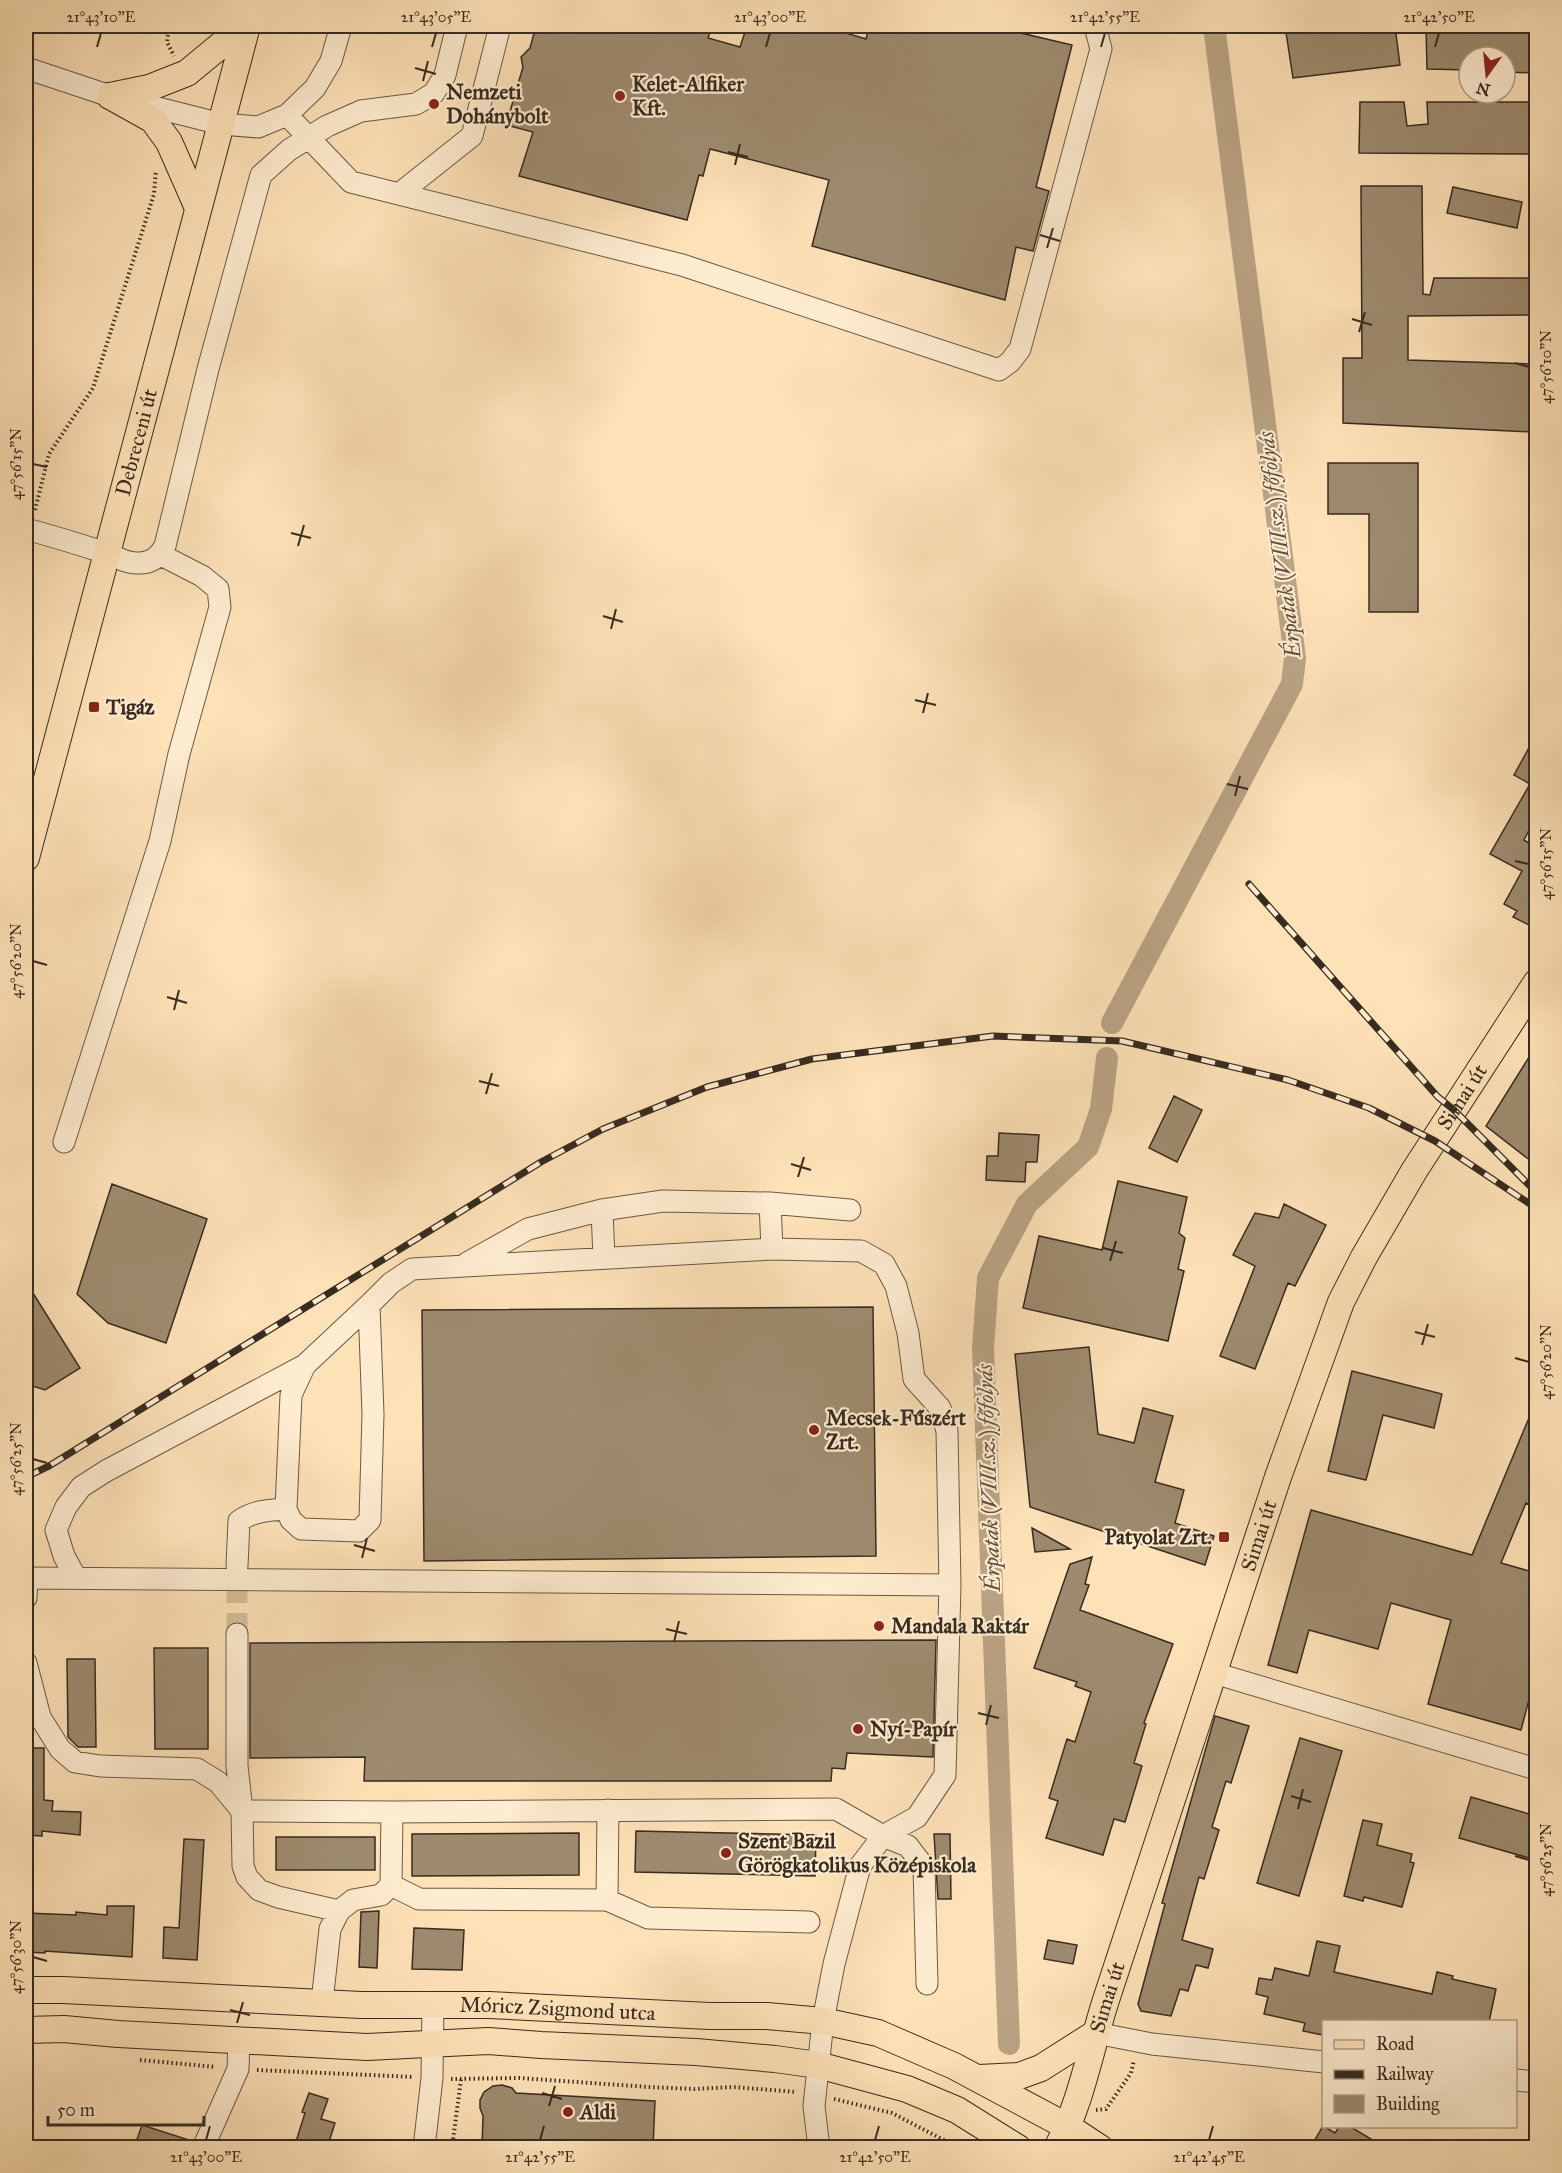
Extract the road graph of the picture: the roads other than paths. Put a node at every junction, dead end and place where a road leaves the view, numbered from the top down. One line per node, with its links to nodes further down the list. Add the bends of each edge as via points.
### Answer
1 (245, 26): 7 (main road, via 187,73 149,88); 9 (main road, Debreceni út)
2 (341, 26): 8 (street, via 332,61 315,88)
3 (457, 26): 10 (street, via 445,75 434,93 416,104 361,111)
4 (500, 26): 11 (street, via 472,136)
5 (1095, 26): 11 (street, via 1101,49 1020,349 999,370 682,266)
6 (26, 68): 7 (street)
7 (110, 96): 9 (street); 12 (main road, via 153,120 169,142)
8 (286, 115): 9 (street, via 258,127); 10 (street)
9 (221, 124): 12 (main road, Debreceni út)
10 (309, 138): 11 (street, via 351,182); 15 (street, via 261,175)
11 (399, 194)
12 (198, 208): 14 (main road, Debreceni út)
13 (27, 534): 14 (street)
14 (106, 553): 15 (street, via 140,563); 16 (main road, Debreceni út)
15 (161, 555): 18 (street, via 218,589 220,607 179,754 160,841)
16 (26, 858)
17 (1536, 983): 34 (main road, Simai út, via 1414,1171 1341,1302)
18 (64, 1142)
19 (770, 1203): 20 (street, via 663,1201); 21 (street); 22 (street)
20 (602, 1210): 23 (street); 24 (street, via 528,1229)
21 (850, 1210)
22 (772, 1249): 23 (street); 31 (street, via 861,1251 884,1264 892,1279 908,1333 914,1379 940,1408 947,1431)
23 (604, 1258): 24 (street)
24 (461, 1266): 25 (street, via 412,1269 391,1282)
25 (369, 1305): 26 (street); 27 (street, via 373,1414 370,1520 359,1531 301,1529)
26 (305, 1365): 27 (street, via 291,1395); 29 (street, via 81,1488 66,1507 56,1530)
27 (286, 1509): 28 (street, via 266,1510 239,1521)
28 (237, 1566)
29 (76, 1578): 30 (street); 31 (street)
30 (26, 1585)
31 (950, 1585): 39 (street, via 945,1775 917,1817)
32 (237, 1634): 36 (street, via 237,1766)
33 (26, 1663): 36 (street, via 40,1717 60,1749 75,1762 197,1769 218,1782)
34 (1214, 1673): 35 (street); 50 (main road, Simai út)
35 (1536, 1769)
36 (242, 1810): 38 (street); 42 (street, via 243,1866 259,1890)
37 (608, 1810): 38 (street); 39 (street, via 836,1809); 41 (street)
38 (392, 1812): 40 (street)
39 (883, 1836): 44 (street, via 908,1846 924,1867); 48 (street, via 860,1866)
40 (392, 1885): 41 (street, via 419,1899); 42 (street, via 381,1895 353,1900)
41 (607, 1899): 43 (street, via 648,1918)
42 (339, 1911): 46 (street, via 330,1929)
43 (809, 1922)
44 (927, 1984)
45 (26, 1990): 46 (main road, Móricz Zsigmond utca)
46 (322, 2002): 47 (main road, Móricz Zsigmond utca)
47 (433, 2003): 48 (main road, Móricz Zsigmond utca); 52 (street)
48 (823, 2021): 54 (street); 55 (main road, Móricz Zsigmond utca, via 878,2033)
49 (26, 2030): 51 (main road, Móricz Zsigmond utca)
50 (1096, 2033): 53 (street, via 1152,2044); 55 (main road, via 1041,2068 1019,2076); 58 (main road, Simai út)
51 (239, 2040): 52 (main road, Móricz Zsigmond utca, via 367,2047); 59 (street, via 238,2069)
52 (432, 2043): 54 (main road, Móricz Zsigmond utca, via 488,2041 696,2052); 60 (street)
53 (1322, 2061)
54 (818, 2065): 61 (street, via 814,2117); 62 (main road, Móricz Zsigmond utca, via 907,2088 957,2110)
55 (977, 2078): 58 (main road, Móricz Zsigmond utca)
56 (1517, 2080): 57 (street)
57 (1536, 2082)
58 (1062, 2137): 63 (main road, Móricz Zsigmond utca)
59 (203, 2148)
60 (424, 2148)
61 (819, 2148)
62 (1018, 2148)
63 (1100, 2148)

